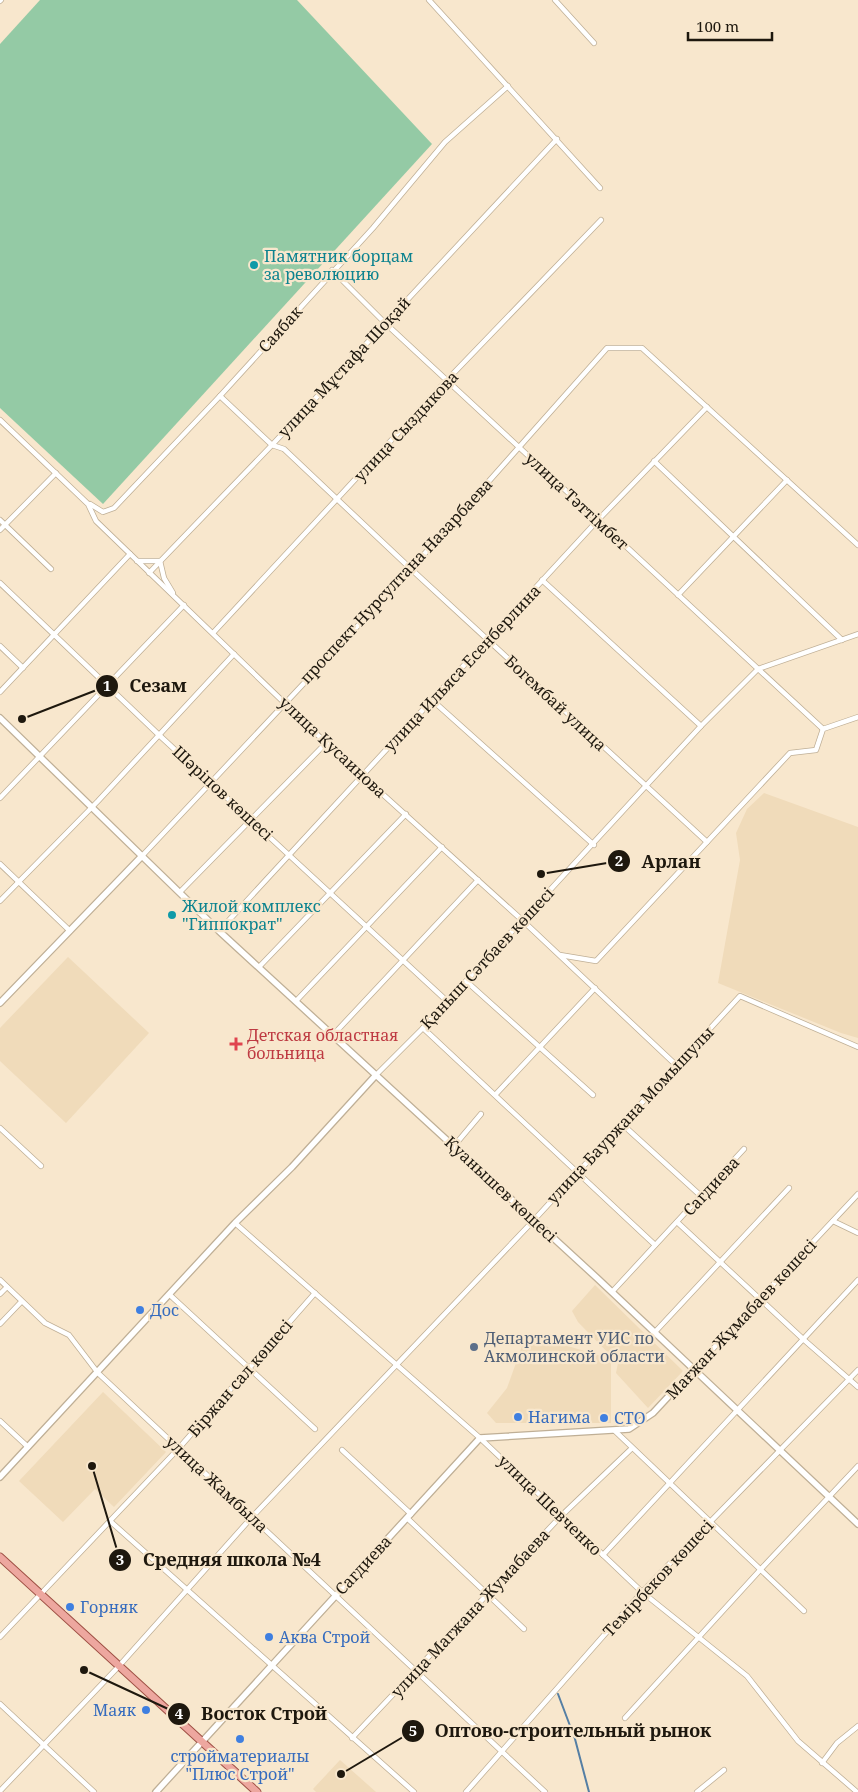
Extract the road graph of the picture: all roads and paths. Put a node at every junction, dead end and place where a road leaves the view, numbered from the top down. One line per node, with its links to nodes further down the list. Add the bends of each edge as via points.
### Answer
1 (555, 0): 3 (street)
2 (433, 1): 4 (street)
3 (594, 43)
4 (508, 86): 5 (street); 8 (street, Саябак, via 444,142 373,228)
5 (557, 139): 6 (street); 9 (street, улица Мұстафа Шоқай)
6 (600, 188)
7 (601, 220): 10 (street, улица Сыздыкова)
8 (332, 270): 9 (street, улица Тәттімбет); 11 (street, Саябак)
9 (385, 323): 10 (street, улица Тәттімбет); 14 (street, улица Мұстафа Шоқай)
10 (447, 380): 15 (street, улица Тәттімбет); 19 (street, улица Сыздыкова)
11 (220, 396): 14 (street, Богембай улица); 20 (street, Саябак, via 114,508 103,512)
12 (706, 407): 15 (street, проспект Нурсултана Назарбаева, via 642,348 607,348); 16 (street, улица Ильяса Есенберлина); 18 (street)
13 (0, 420): 17 (street, улица Кусаинова)
14 (272, 445): 19 (street, Богембай улица, via 284,449); 29 (street, улица Мұстафа Шоқай)
15 (519, 447): 22 (street, улица Тәттімбет); 31 (street, проспект Нурсултана Назарбаева)
16 (654, 461): 22 (street, улица Ильяса Есенберлина); 25 (street)
17 (56, 473): 20 (street, улица Кусаинова); 23 (street)
18 (787, 480): 25 (street); 26 (street)
19 (338, 500): 31 (street, Богембай улица); 39 (street, улица Сыздыкова)
20 (88, 504): 27 (street, улица Кусаинова, via 96,521)
21 (0, 520): 23 (street)
22 (598, 520): 33 (street, улица Ильяса Есенберлина); 35 (street, улица Тәттімбет)
23 (5, 525): 24 (street); 30 (street)
24 (0, 530)
25 (734, 537): 35 (street); 42 (street)
26 (858, 545)
27 (130, 554): 28 (street, улица Кусаинова); 38 (street)
28 (136, 561): 29 (street); 32 (street, улица Кусаинова)
29 (160, 561): 32 (street, улица Мұстафа Шоқай); 36 (street, via 164,578)
30 (51, 569)
31 (411, 569): 41 (street, Богембай улица); 50 (street, проспект Нурсултана Назарбаева)
32 (149, 573): 36 (street, улица Кусаинова)
33 (542, 580): 41 (street, улица Ильяса Есенберлина); 53 (street)
34 (0, 583): 38 (street, Шәріпов көшесі)
35 (678, 595): 46 (street, улица Тәттімбет)
36 (176, 598): 37 (street, улица Кусаинова)
37 (184, 605): 39 (street, улица Кусаинова); 47 (street)
38 (55, 634): 45 (street); 47 (street, Шәріпов көшесі)
39 (213, 634): 44 (street, улица Кусаинова)
40 (858, 634): 42 (street, Қаныш Сәтбаев көшесі)
41 (488, 639): 49 (street, улица Ильяса Есенберлина); 60 (street, Богембай улица)
42 (842, 640): 46 (street, Қаныш Сәтбаев көшесі)
43 (0, 646): 45 (street)
44 (234, 654): 50 (street, улица Кусаинова); 55 (street)
45 (23, 668): 48 (street)
46 (758, 669): 53 (street, Қаныш Сәтбаев көшесі); 54 (street, улица Тәттімбет)
47 (108, 685): 55 (street, Шәріпов көшесі); 57 (street)
48 (0, 692)
49 (432, 700): 58 (street, улица Ильяса Есенберлина); 66 (street)
50 (285, 702): 56 (street, улица Кусаинова); 59 (street, проспект Нурсултана Назарбаева)
51 (858, 717): 54 (street)
52 (0, 718): 57 (street, Қуанышев көшесі)
53 (701, 726): 60 (street, Қаныш Сәтбаев көшесі)
54 (823, 729): 65 (street, via 816,750 790,753)
55 (159, 735): 59 (street, Шәріпов көшесі); 62 (street)
56 (326, 743): 58 (street, улица Кусаинова); 64 (street)
57 (40, 756): 61 (street); 62 (street, Қуанышев көшесі)
58 (363, 775): 63 (street, улица Кусаинова); 68 (street, улица Ильяса Есенберлина)
59 (210, 781): 64 (street, Шәріпов көшесі); 69 (street, проспект Нурсултана Назарбаева)
60 (646, 788): 65 (street, Богембай улица); 66 (street, Қаныш Сәтбаев көшесі)
61 (0, 798)
62 (92, 806): 69 (street, Қуанышев көшесі); 72 (street)
63 (406, 814): 67 (street, улица Кусаинова); 74 (street)
64 (252, 820): 68 (street, Шәріпов көшесі); 73 (street)
65 (707, 842): 80 (street, via 596,961)
66 (594, 845): 76 (street, Қаныш Сәтбаев көшесі)
67 (442, 847): 71 (street, улица Кусаинова); 77 (street)
68 (290, 855): 74 (street, Шәріпов көшесі); 79 (street, улица Ильяса Есенберлина)
69 (142, 856): 73 (street, Қуанышев көшесі); 78 (street)
70 (0, 864): 72 (street)
71 (478, 880): 76 (street, улица Кусаинова); 81 (street)
72 (18, 882): 75 (street); 78 (street)
73 (180, 892): 79 (street, Қуанышев көшесі)
74 (330, 893): 77 (street, Шәріпов көшесі); 82 (street)
75 (0, 901)
76 (522, 920): 80 (street, улица Кусаинова); 83 (street, Қаныш Сәтбаев көшесі)
77 (366, 926): 81 (street, Шәріпов көшесі); 85 (street)
78 (70, 931): 86 (street)
79 (219, 931): 82 (street, Қуанышев көшесі)
80 (559, 954): 84 (street, улица Кусаинова)
81 (403, 960): 87 (street, Шәріпов көшесі); 89 (street)
82 (259, 967): 85 (street, Қуанышев көшесі)
83 (466, 981): 87 (street, Қаныш Сәтбаев көшесі); 90 (street)
84 (595, 988): 90 (street); 92 (street, улица Кусаинова)
85 (296, 1000): 89 (street, Қуанышев көшесі)
86 (0, 1002)
87 (448, 1002): 88 (street, Қаныш Сәтбаев көшесі)
88 (423, 1028): 93 (street, Қаныш Сәтбаев көшесі); 94 (street)
89 (333, 1035): 93 (street, Қуанышев көшесі)
90 (540, 1047): 94 (street); 95 (street)
91 (858, 1047): 92 (street, улица Бауржана Момышулы, via 740,996)
92 (676, 1065): 97 (street, улица Бауржана Момышулы)
93 (376, 1075): 99 (street, Қуанышев көшесі); 109 (street, Қаныш Сәтбаев көшесі)
94 (496, 1094): 102 (street)
95 (593, 1095)
96 (481, 1114): 99 (street)
97 (622, 1124): 102 (street, улица Бауржана Момышулы); 105 (street)
98 (0, 1128): 101 (street)
99 (454, 1146): 106 (street, Қуанышев көшесі)
100 (744, 1149): 105 (street, Сагдиева)
101 (41, 1166)
102 (578, 1172): 106 (street, улица Бауржана Момышулы); 111 (street)
103 (788, 1188): 112 (street)
104 (858, 1194): 107 (street, Мағжан Жұмабаев көшесі)
105 (701, 1196): 108 (street, Сагдиева)
106 (534, 1220): 116 (street, Қуанышев көшесі); 125 (street, улица Бауржана Момышулы)
107 (833, 1221): 110 (street); 120 (street, Мағжан Жұмабаев көшесі)
108 (677, 1222): 111 (street, Сагдиева); 112 (street)
109 (236, 1223): 117 (street, улица Шевченко); 119 (street, Қаныш Сәтбаев көшесі)
110 (858, 1233)
111 (655, 1246): 116 (street, Сагдиева)
112 (720, 1261): 120 (street); 123 (street)
113 (0, 1280): 115 (street, улица Жамбыла)
114 (858, 1280): 124 (street)
115 (7, 1287): 118 (street); 121 (street, улица Жамбыла)
116 (612, 1292): 123 (street, Қуанышев көшесі)
117 (314, 1293): 125 (street, улица Шевченко); 126 (street, Біржан сал көшесі)
118 (0, 1294)
119 (171, 1296): 126 (street); 129 (street, Қаныш Сәтбаев көшесі)
120 (760, 1299): 124 (street); 127 (street, Мағжан Жұмабаев көшесі)
121 (21, 1302): 122 (street); 129 (street, улица Жамбыла, via 45,1323 69,1335)
122 (0, 1324)
123 (654, 1332): 127 (street, Қуанышев көшесі)
124 (803, 1339): 130 (street); 132 (street)
125 (397, 1364): 136 (street, улица Шевченко); 148 (street, улица Бауржана Момышулы)
126 (250, 1367): 134 (street); 138 (street, Біржан сал көшесі)
127 (693, 1370): 132 (street, Қуанышев көшесі); 135 (street, Мағжан Жұмабаев көшесі, via 646,1420 629,1429)
128 (858, 1370): 130 (street, Темірбеков көшесі)
129 (98, 1373): 137 (street, Қаныш Сәтбаев көшесі); 138 (street, улица Жамбыла)
130 (850, 1379): 131 (street); 141 (street, Темірбеков көшесі)
131 (858, 1387)
132 (737, 1411): 141 (street, Қуанышев көшесі); 144 (street)
133 (0, 1421): 137 (street)
134 (315, 1429)
135 (614, 1431): 136 (street); 139 (street)
136 (480, 1438): 146 (street, Сагдиева); 147 (street, улица Шевченко)
137 (28, 1447): 143 (street, Қаныш Сәтбаев көшесі)
138 (179, 1448): 148 (street, улица Жамбыла); 149 (street, Біржан сал көшесі)
139 (632, 1448): 144 (street); 147 (street, улица Магжана Жумабаева)
140 (342, 1450): 146 (street)
141 (779, 1450): 145 (street, Қуанышев көшесі); 150 (street, Темірбеков көшесі)
142 (858, 1466): 145 (street)
143 (0, 1477)
144 (670, 1483): 150 (street); 152 (street)
145 (829, 1497): 151 (street, Қуанышев көшесі); 154 (street)
146 (409, 1516): 158 (street); 159 (street, Сагдиева)
147 (561, 1516): 152 (street, улица Шевченко); 158 (street, улица Магжана Жумабаева)
148 (252, 1517): 155 (street, улица Бауржана Момышулы); 159 (street, улица Жамбыла)
149 (110, 1521): 155 (street); 157 (street, Біржан сал көшесі)
150 (711, 1521): 154 (street); 156 (street, Темірбеков көшесі)
151 (858, 1524)
152 (603, 1555): 156 (street, улица Шевченко)
153 (0, 1557): 157 (main road)
154 (760, 1569): 160 (street); 163 (street)
155 (187, 1591): 164 (street, улица Бауржана Момышулы); 165 (street)
156 (642, 1592): 163 (street, улица Шевченко); 173 (street, Темірбеков көшесі)
157 (40, 1594): 162 (street, Біржан сал көшесі); 164 (main road)
158 (488, 1595): 161 (street); 166 (street, улица Магжана Жумабаева)
159 (335, 1596): 165 (street, Сагдиева); 166 (street, улица Жамбыла)
160 (804, 1611)
161 (524, 1629)
162 (0, 1637)
163 (698, 1637): 168 (street); 174 (street, улица Шевченко, via 747,1676 785,1726)
164 (119, 1666): 171 (main road); 172 (street, улица Бауржана Момышулы)
165 (271, 1666): 170 (street); 171 (street, Сагдиева)
166 (416, 1672): 170 (street, улица Магжана Жумабаева); 173 (street, улица Жамбыла)
167 (0, 1704): 172 (street)
168 (625, 1718)
169 (858, 1726): 174 (street, via 837,1742)
170 (352, 1738): 180 (street)
171 (202, 1742): 178 (street, Сагдиева); 179 (main road)
172 (44, 1744): 176 (street, улица Бауржана Момышулы); 177 (street)
173 (501, 1752): 181 (street, Темірбеков көшесі); 182 (street, улица Жамбыла)
174 (822, 1763): 184 (street, улица Шевченко)
175 (724, 1770): 183 (street)
176 (0, 1791)
177 (94, 1792)
178 (156, 1792)
179 (257, 1792)
180 (414, 1792)
181 (466, 1792)
182 (546, 1792)
183 (696, 1792)
184 (857, 1792)

